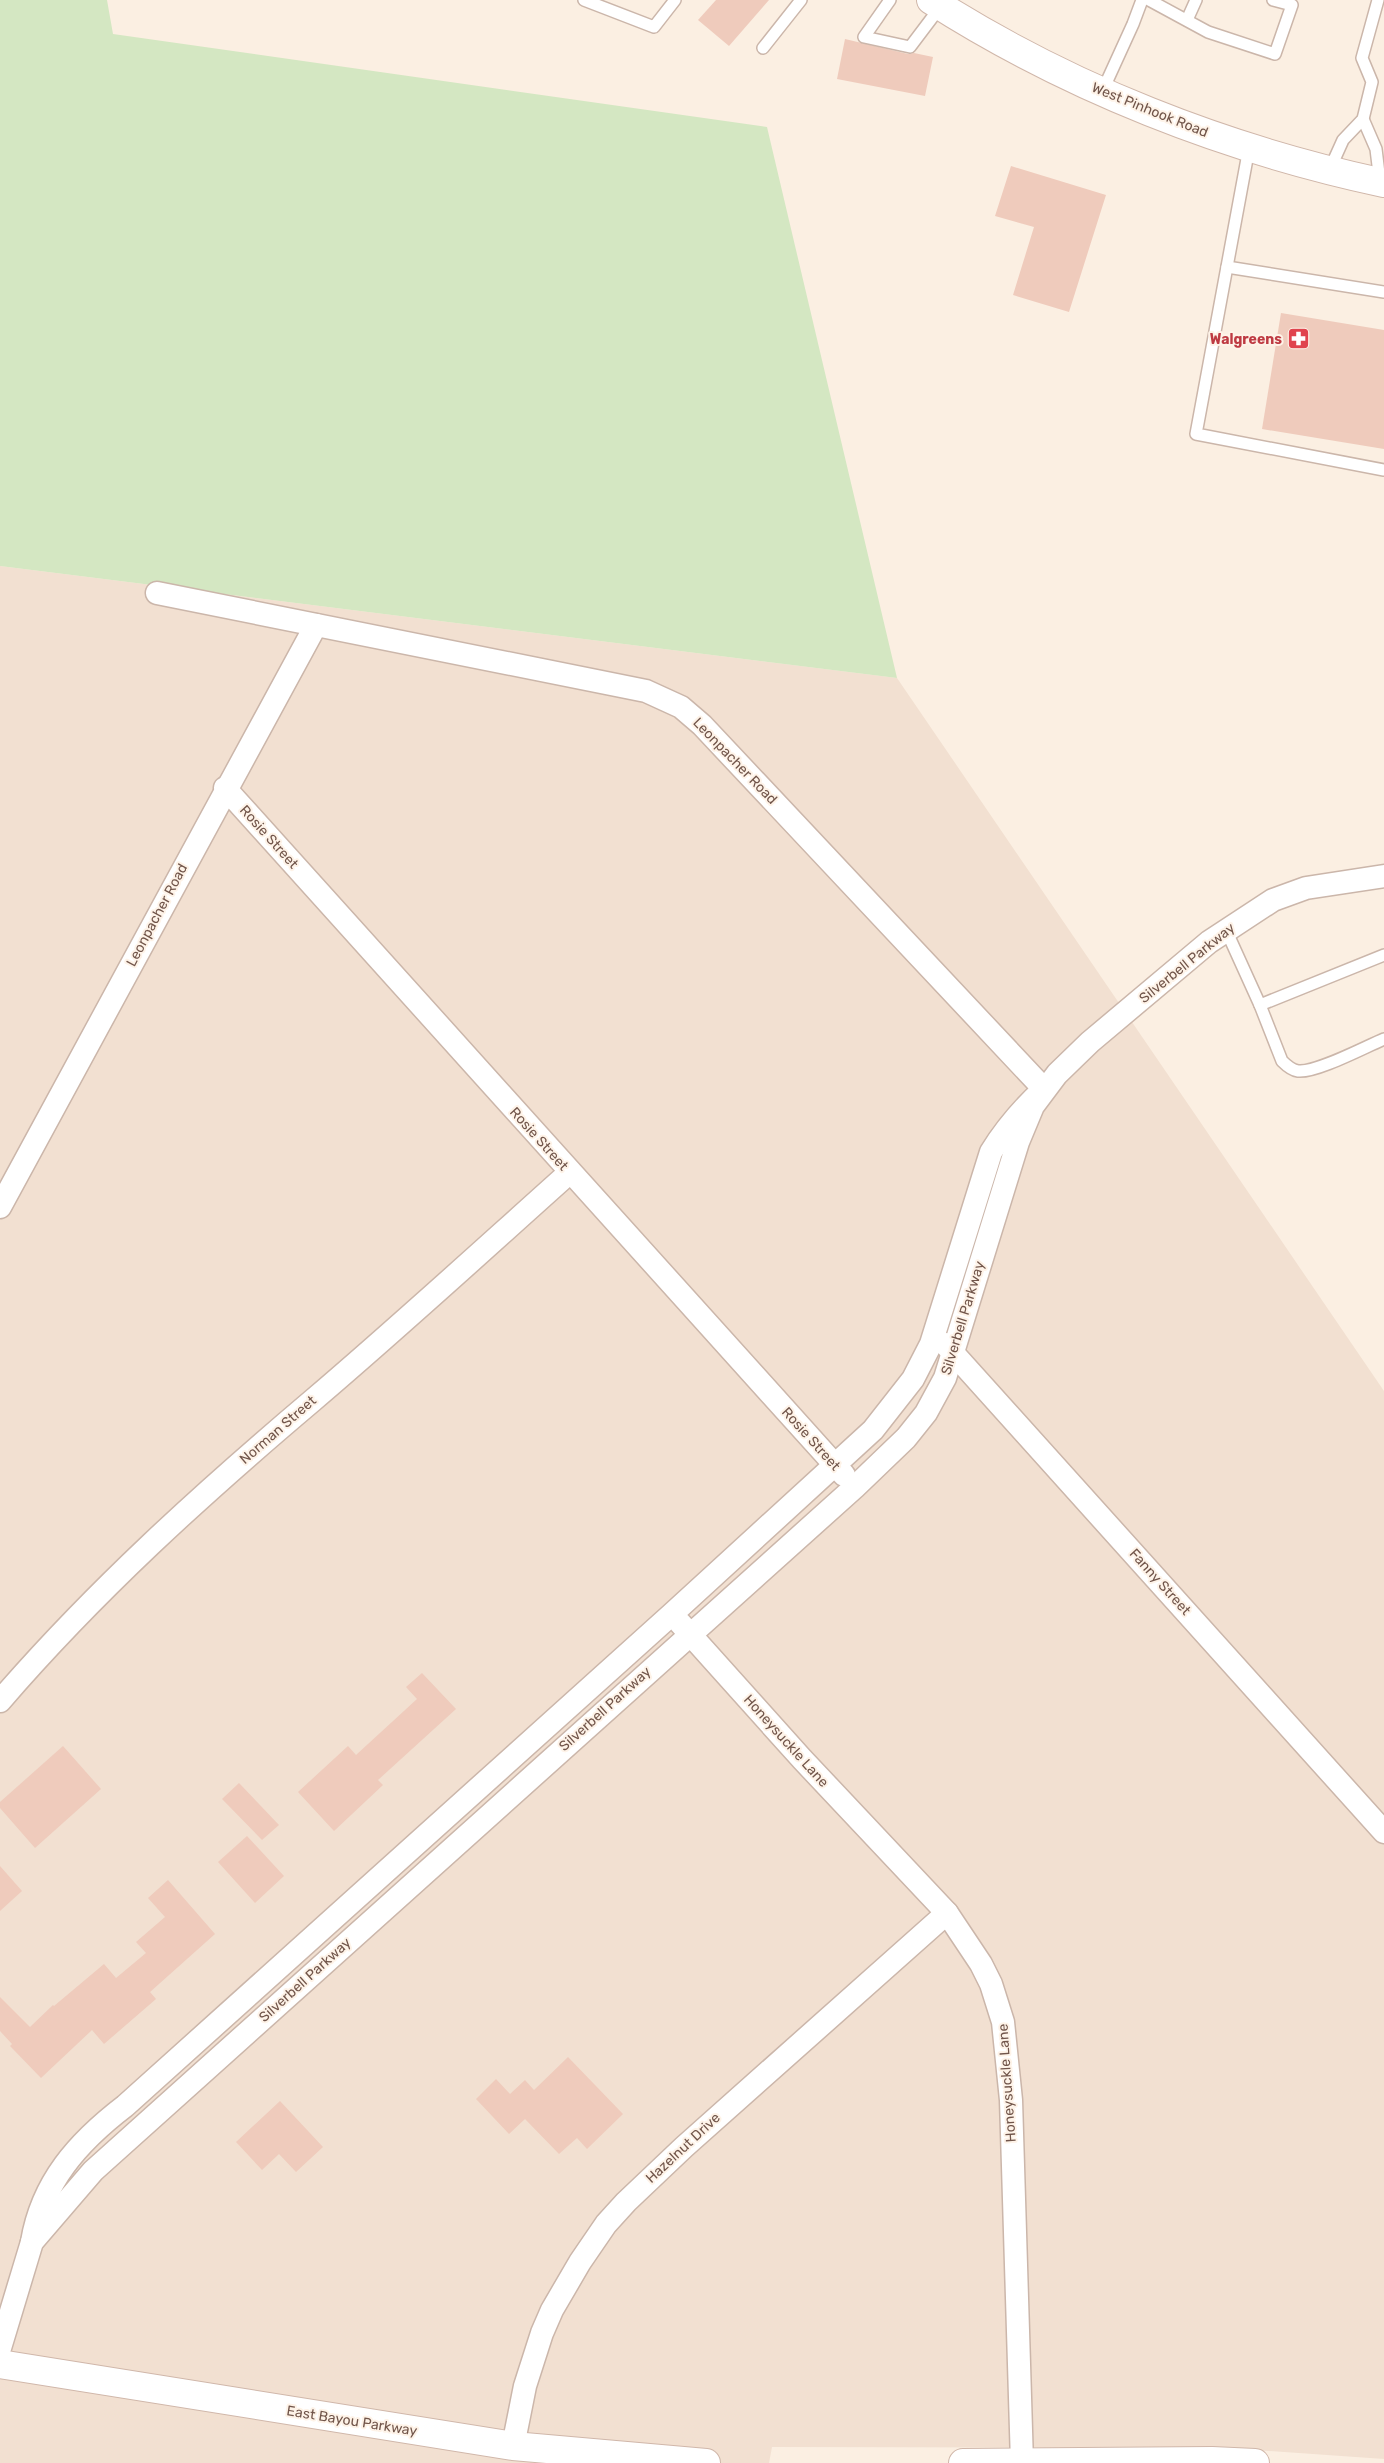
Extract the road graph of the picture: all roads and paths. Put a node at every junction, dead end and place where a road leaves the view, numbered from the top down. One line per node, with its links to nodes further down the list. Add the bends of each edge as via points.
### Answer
1 (584, 0): 2 (lane, via 654,27)
2 (675, 0)
3 (801, 0): 13 (lane)
4 (890, 0): 11 (lane, via 864,37 910,47)
5 (1142, 0): 16 (lane)
6 (1149, 0): 12 (lane)
7 (1196, 0): 12 (lane)
8 (1274, 0): 10 (lane)
9 (1378, 0): 14 (lane, via 1362,58)
10 (1296, 2): 12 (lane, via 1275,54 1208,32)
11 (936, 3): 16 (street, West Pinhook Road)
12 (1187, 20)
13 (763, 48)
14 (1372, 82): 15 (lane); 17 (lane)
15 (1384, 84)
16 (1102, 92): 18 (street, West Pinhook Road)
17 (1363, 119): 19 (lane, via 1343,140); 20 (lane, via 1376,149)
18 (1249, 148): 19 (street, West Pinhook Road); 21 (lane)
19 (1329, 171): 20 (street, West Pinhook Road)
20 (1382, 183)
21 (1227, 267): 22 (lane); 23 (lane, via 1196,434)
22 (1384, 292)
23 (1384, 470)
24 (157, 593): 25 (street, Leonpacher Road)
25 (316, 625): 26 (street, Leonpacher Road); 32 (street, Leonpacher Road, via 646,691 681,707 702,725)
26 (225, 788): 33 (street, Rosie Street); 34 (street, Leonpacher Road)
27 (1384, 876): 28 (street, Silverbell Parkway, via 1306,888 1273,900)
28 (1226, 930): 30 (lane); 32 (street, Silverbell Parkway, via 1090,1042)
29 (1384, 955): 30 (lane)
30 (1260, 1005): 31 (lane, via 1282,1061 1298,1071 1314,1069)
31 (1384, 1039)
32 (1044, 1089): 35 (street, Silverbell Parkway, via 1004,1132 988,1158); 36 (street, Silverbell Parkway, via 1034,1106 1003,1186)
33 (569, 1173): 37 (street, Rosie Street); 41 (street, Norman Street, via 266,1438 166,1530 79,1613)
34 (0, 1207)
35 (934, 1334): 36 (street, Fanny Street); 37 (street, Silverbell Parkway, via 913,1379 896,1403)
36 (954, 1353): 38 (street, Silverbell Parkway, via 926,1413 906,1438); 42 (street, Fanny Street)
37 (835, 1466): 38 (street, Rosie Street); 39 (street, Silverbell Parkway)
38 (855, 1487): 40 (street, Silverbell Parkway)
39 (672, 1614): 40 (street, Honeysuckle Lane); 44 (street, Silverbell Parkway, via 95,2130 68,2160 44,2198)
40 (690, 1633): 43 (street, Honeysuckle Lane, via 802,1759); 44 (street, Silverbell Parkway, via 93,2171)
41 (0, 1701)
42 (1384, 1832)
43 (947, 1913): 47 (street, Hazelnut Drive, via 684,2147 606,2224 580,2262 542,2333 525,2386); 50 (street, Honeysuckle Lane, via 991,1984 1007,2044)
44 (32, 2242): 45 (street, Silverbell Parkway)
45 (0, 2348)
46 (0, 2364): 47 (street, East Bayou Parkway)
47 (513, 2446): 48 (street, East Bayou Parkway)
48 (706, 2463)
49 (963, 2463): 50 (street)
50 (1022, 2463): 51 (street)
51 (1255, 2463)

